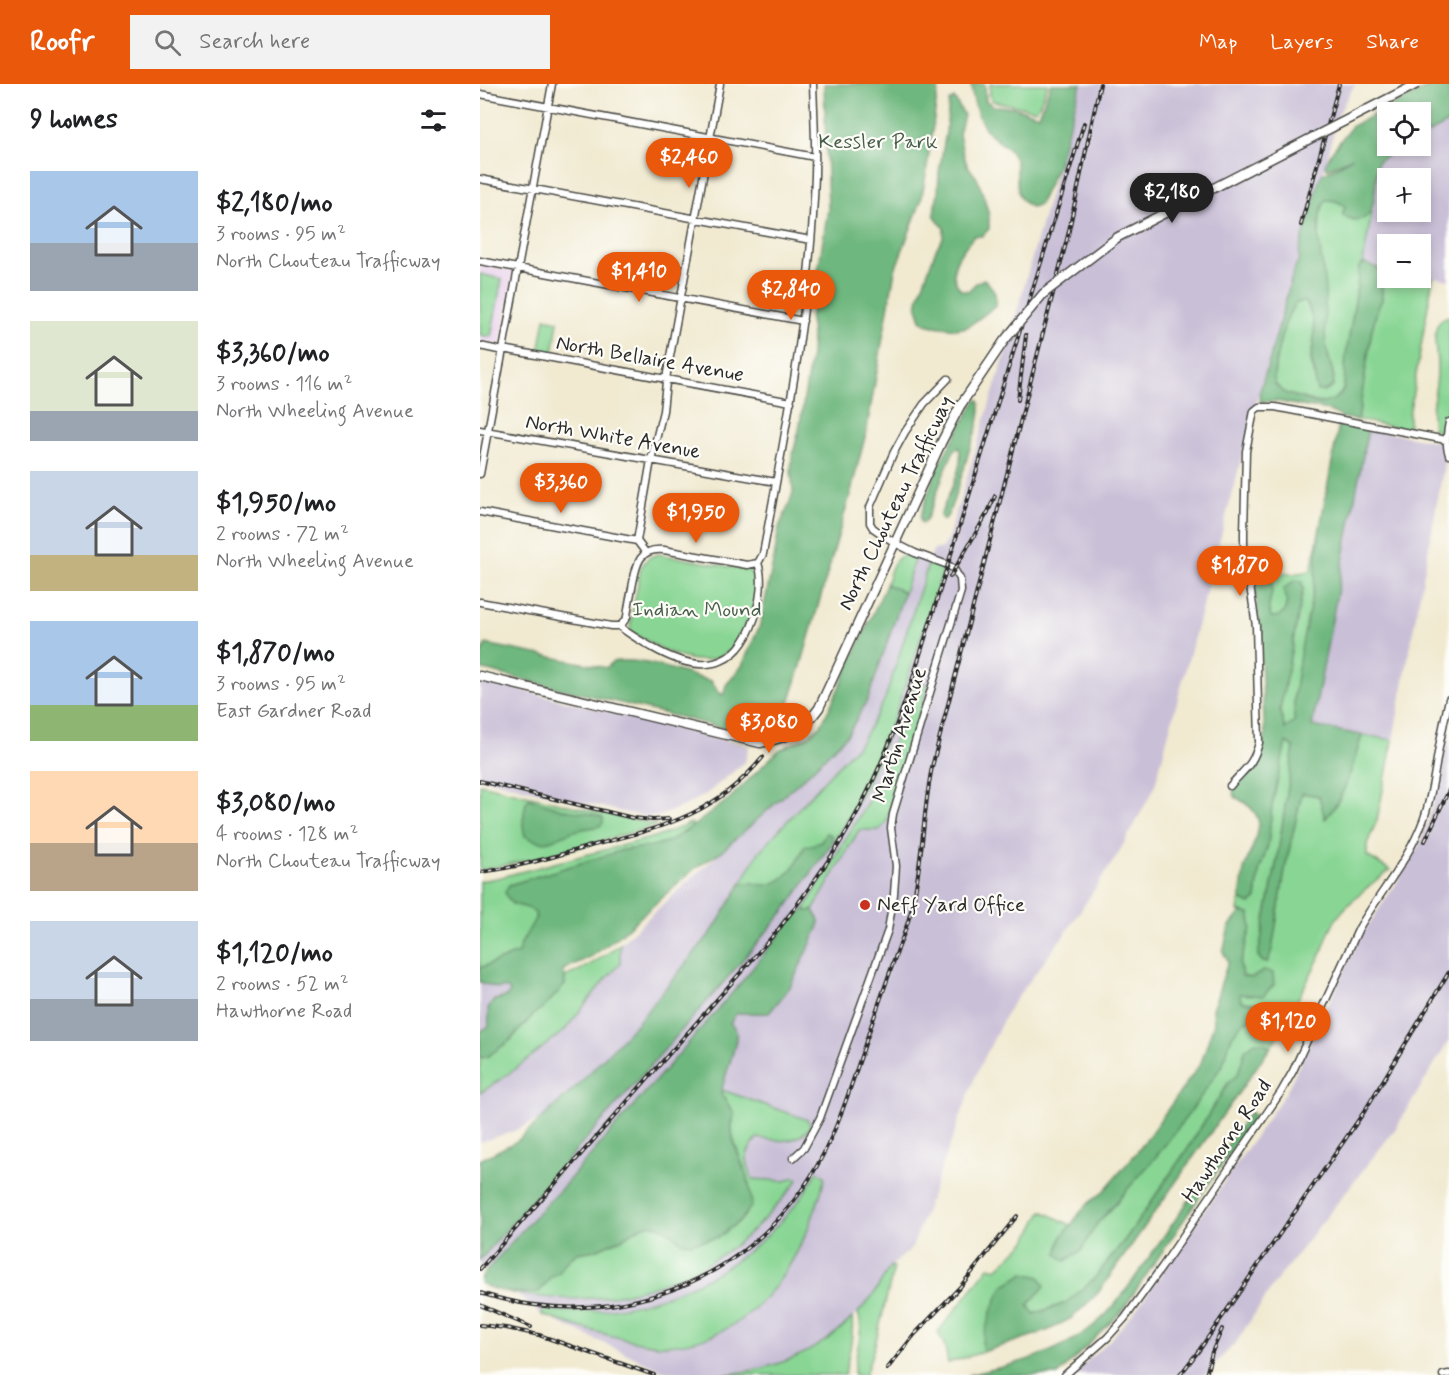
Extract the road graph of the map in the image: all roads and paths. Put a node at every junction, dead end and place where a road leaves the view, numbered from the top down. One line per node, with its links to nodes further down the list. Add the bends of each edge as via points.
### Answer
1 (552, 84): 6 (street)
2 (720, 84): 7 (street)
3 (813, 84): 8 (street)
4 (1418, 84): 32 (main road, North Chouteau Trafficway, bridge, via 1118,237 1043,294 1004,341 960,406)
5 (480, 94): 6 (street)
6 (548, 107): 7 (street); 10 (street)
7 (711, 137): 8 (street); 11 (street)
8 (815, 157): 12 (street)
9 (480, 179): 10 (street)
10 (533, 189): 11 (street); 14 (street)
11 (696, 219): 12 (street); 15 (street)
12 (811, 240): 16 (street)
13 (480, 261): 14 (street)
14 (518, 268): 15 (street); 18 (street)
15 (681, 298): 16 (street); 19 (street)
16 (803, 321): 21 (street)
17 (480, 346): 18 (street, North Bellaire Avenue)
18 (503, 350): 19 (street, North Bellaire Avenue); 24 (street)
19 (666, 379): 21 (street, North Bellaire Avenue); 27 (street, via 662,418)
20 (948, 379): 32 (street, Martin Avenue, via 905,432 870,507 873,528)
21 (791, 402): 29 (street)
22 (1449, 422): 25 (street)
23 (480, 430): 24 (street, North White Avenue)
24 (488, 431): 27 (street, North White Avenue); 28 (street)
25 (1446, 440): 26 (street); 39 (street, via 1275,407 1254,411 1246,451 1244,546 1256,626 1259,743 1249,766)
26 (1449, 455)
27 (651, 460): 29 (street, North White Avenue); 31 (street)
28 (480, 474)
29 (776, 482): 34 (street, via 764,554)
30 (480, 512): 31 (street)
31 (637, 541): 33 (street)
32 (895, 543): 37 (main road, North Chouteau Trafficway, via 819,708 796,733 779,739 760,742); 40 (street, Martin Avenue, via 951,567 960,579 961,591 892,821 896,866 888,930 820,1119 804,1148)
33 (646, 553): 34 (street, via 659,549 747,565); 36 (street, via 637,564 627,617)
34 (758, 563): 36 (street, via 762,573 758,607 748,633 736,651 716,663 702,665 660,652)
35 (480, 602): 36 (street)
36 (619, 626)
37 (480, 676)
38 (1449, 699): 42 (street, Hawthorne Road, via 1423,821 1405,858 1359,928 1293,1071 1125,1318)
39 (1230, 786)
40 (793, 1158)
41 (1449, 1374): 43 (street)
42 (1065, 1375)
43 (1443, 1375)

